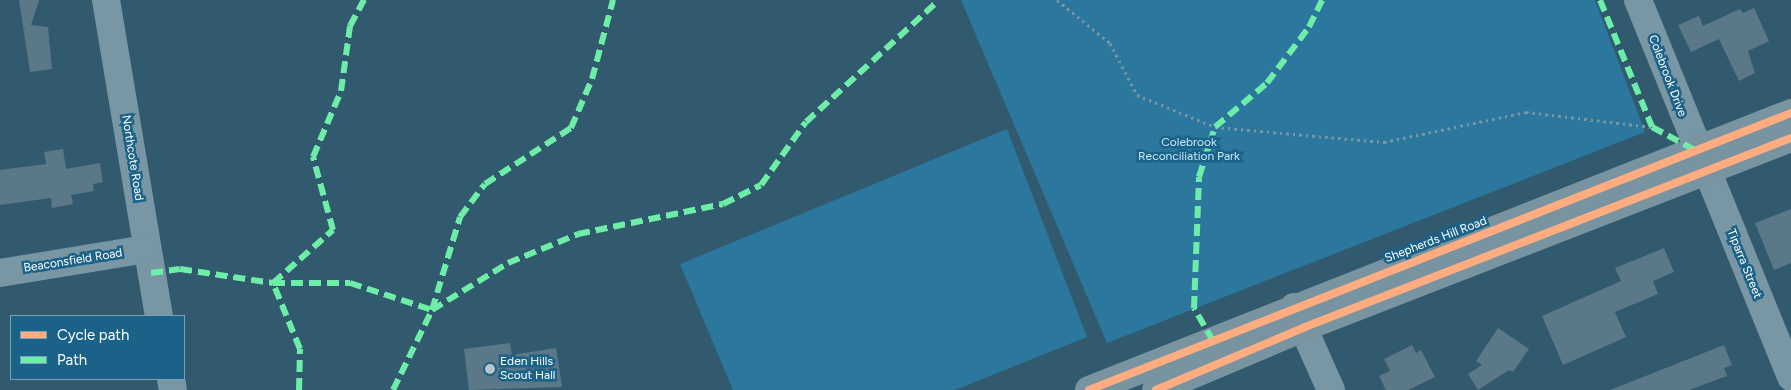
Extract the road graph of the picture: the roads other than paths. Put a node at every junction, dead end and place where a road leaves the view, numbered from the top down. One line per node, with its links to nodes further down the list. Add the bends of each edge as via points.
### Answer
1 (106, 0): 6 (street, Northcote Road)
2 (1638, 0): 5 (street, Colebrook Drive)
3 (1791, 113): 5 (main road, Shepherds Hill Road)
4 (1791, 138): 5 (main road, Shepherds Hill Road)
5 (1702, 162): 9 (main road, Shepherds Hill Road); 10 (street, Tiparra Street)
6 (147, 249): 7 (street, Beaconsfield Road); 8 (street, Northcote Road)
7 (0, 273)
8 (159, 315)
9 (1299, 317): 11 (main road, Shepherds Hill Road); 12 (main road, Shepherds Hill Road); 13 (street)
10 (1791, 377)
11 (1089, 390)
12 (1156, 390)
13 (1331, 390)

